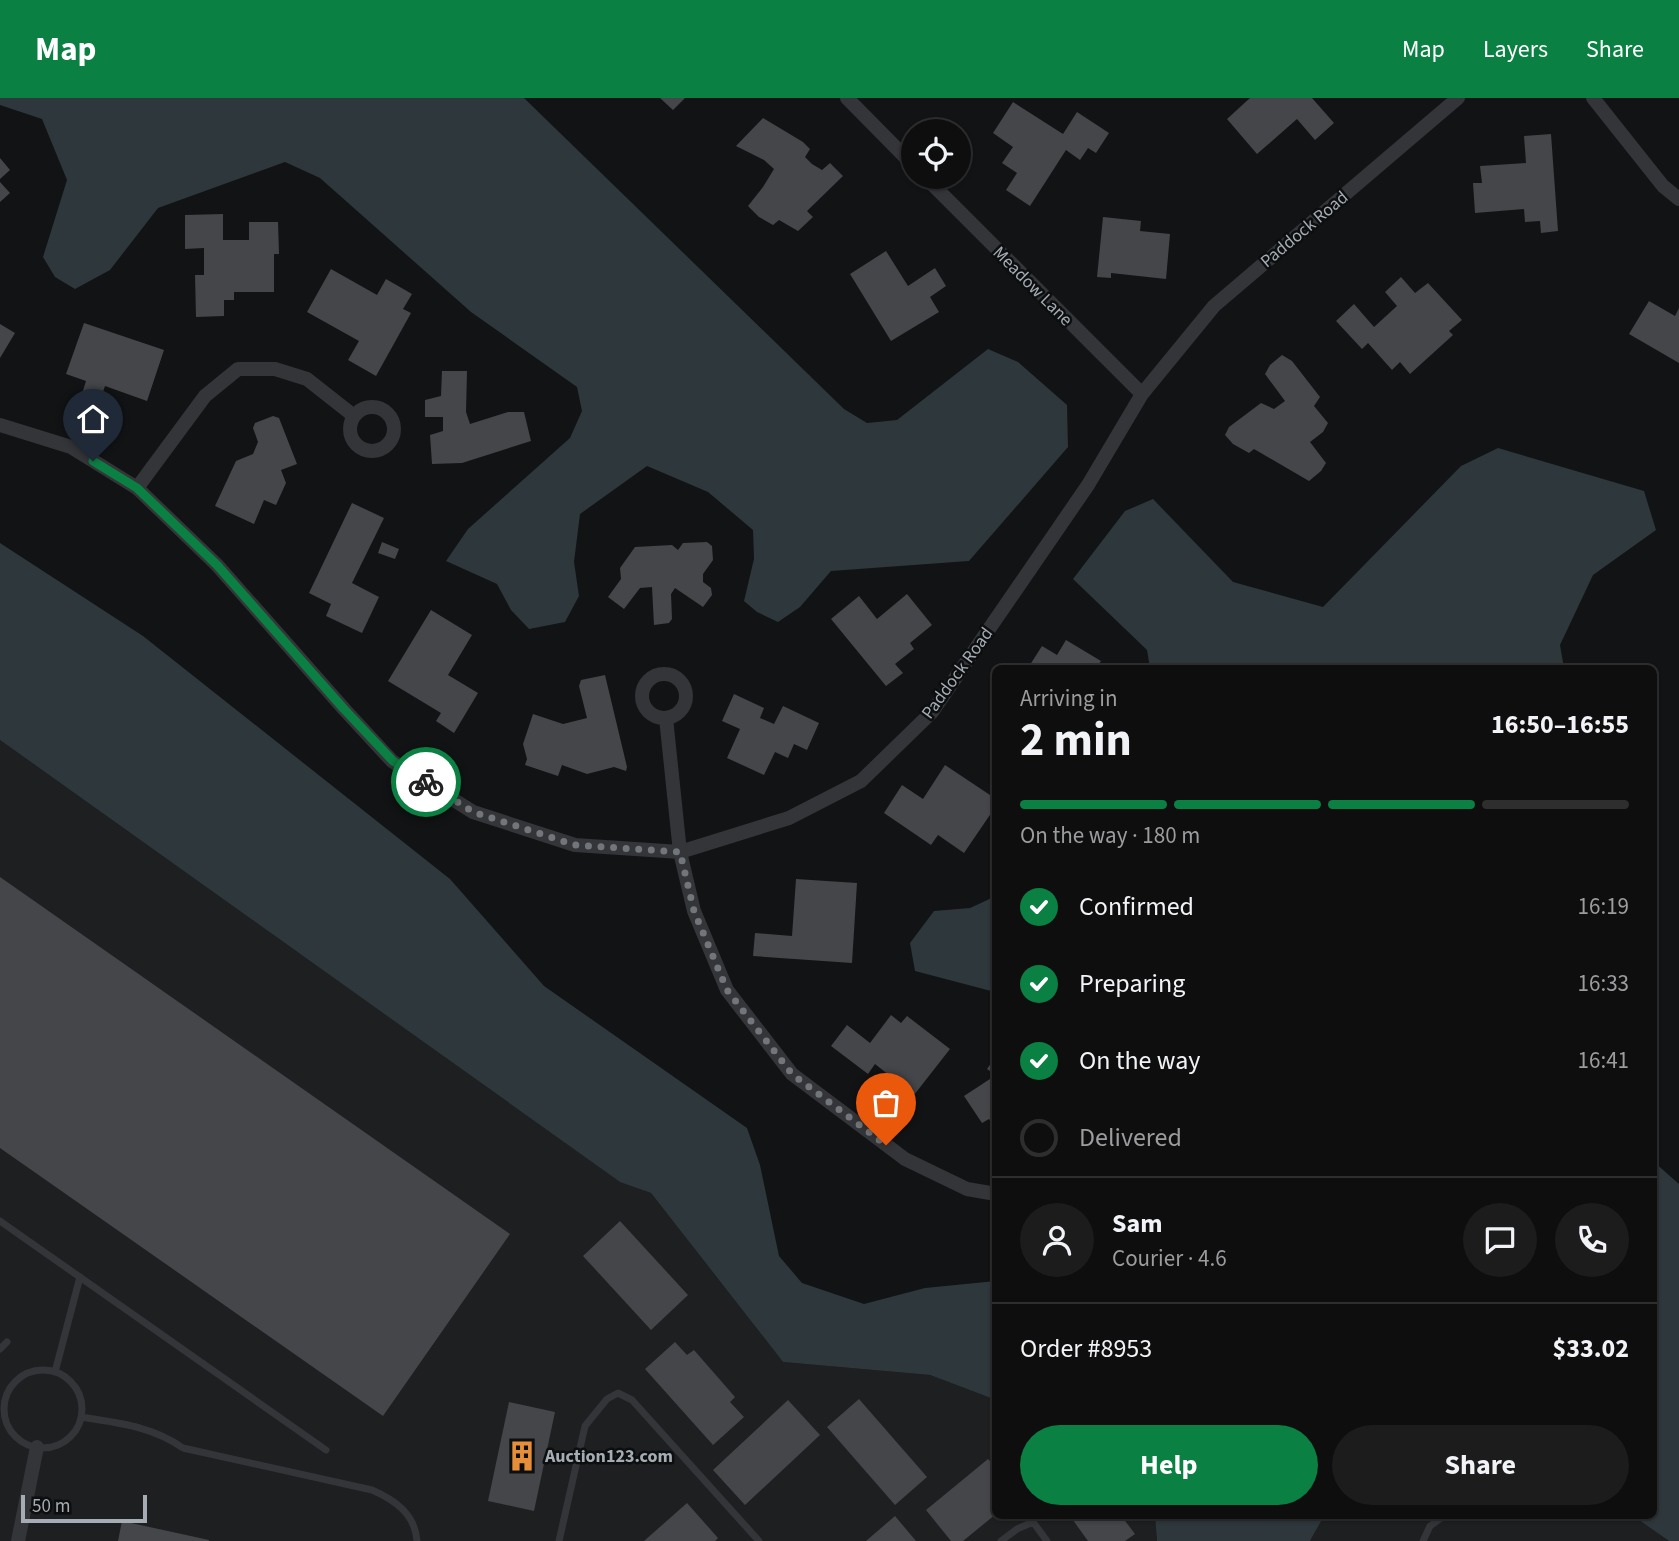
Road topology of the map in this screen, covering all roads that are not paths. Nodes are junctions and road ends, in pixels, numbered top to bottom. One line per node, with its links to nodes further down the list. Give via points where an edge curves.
1 (847, 98): 4 (street)
2 (1458, 98): 7 (street, Paddock Road, via 1214,306)
3 (1593, 98): 6 (street, via 1663,186)
4 (901, 153)
5 (937, 189): 7 (street, Meadow Lane)
6 (1679, 199)
7 (1142, 394): 12 (street, Paddock Road, via 1088,485 932,712 860,781 789,818)
8 (354, 416): 10 (street, via 307,380 275,369 238,369 205,396)
9 (0, 425): 10 (street, Paddock Road, via 71,447)
10 (137, 488): 12 (street, Paddock Road, via 217,565 393,761 473,812 575,845)
11 (666, 718): 12 (street)
12 (680, 852): 13 (street, via 694,911 727,990 792,1074 905,1159 967,1189)
13 (992, 1193)
14 (0, 1221): 15 (lane)
15 (80, 1277): 18 (lane); 21 (lane)
16 (7, 1342): 17 (lane)
17 (0, 1349)
18 (55, 1372): 19 (lane, via 76,1388); 20 (lane, via 41,1370 20,1378 5,1400 8,1427 16,1438)
19 (81, 1417): 20 (lane, via 67,1440); 24 (lane, via 144,1428 183,1448 372,1490 394,1500 416,1528)
20 (37, 1447): 23 (street)
21 (326, 1450)
22 (1440, 1519): 29 (lane, via 1430,1526)
23 (18, 1541)
24 (417, 1541)
25 (559, 1541): 26 (lane, via 586,1426 607,1399 618,1393 632,1400)
26 (759, 1541)
27 (1001, 1541): 28 (lane, via 1033,1522)
28 (1047, 1541)
29 (1423, 1541)

